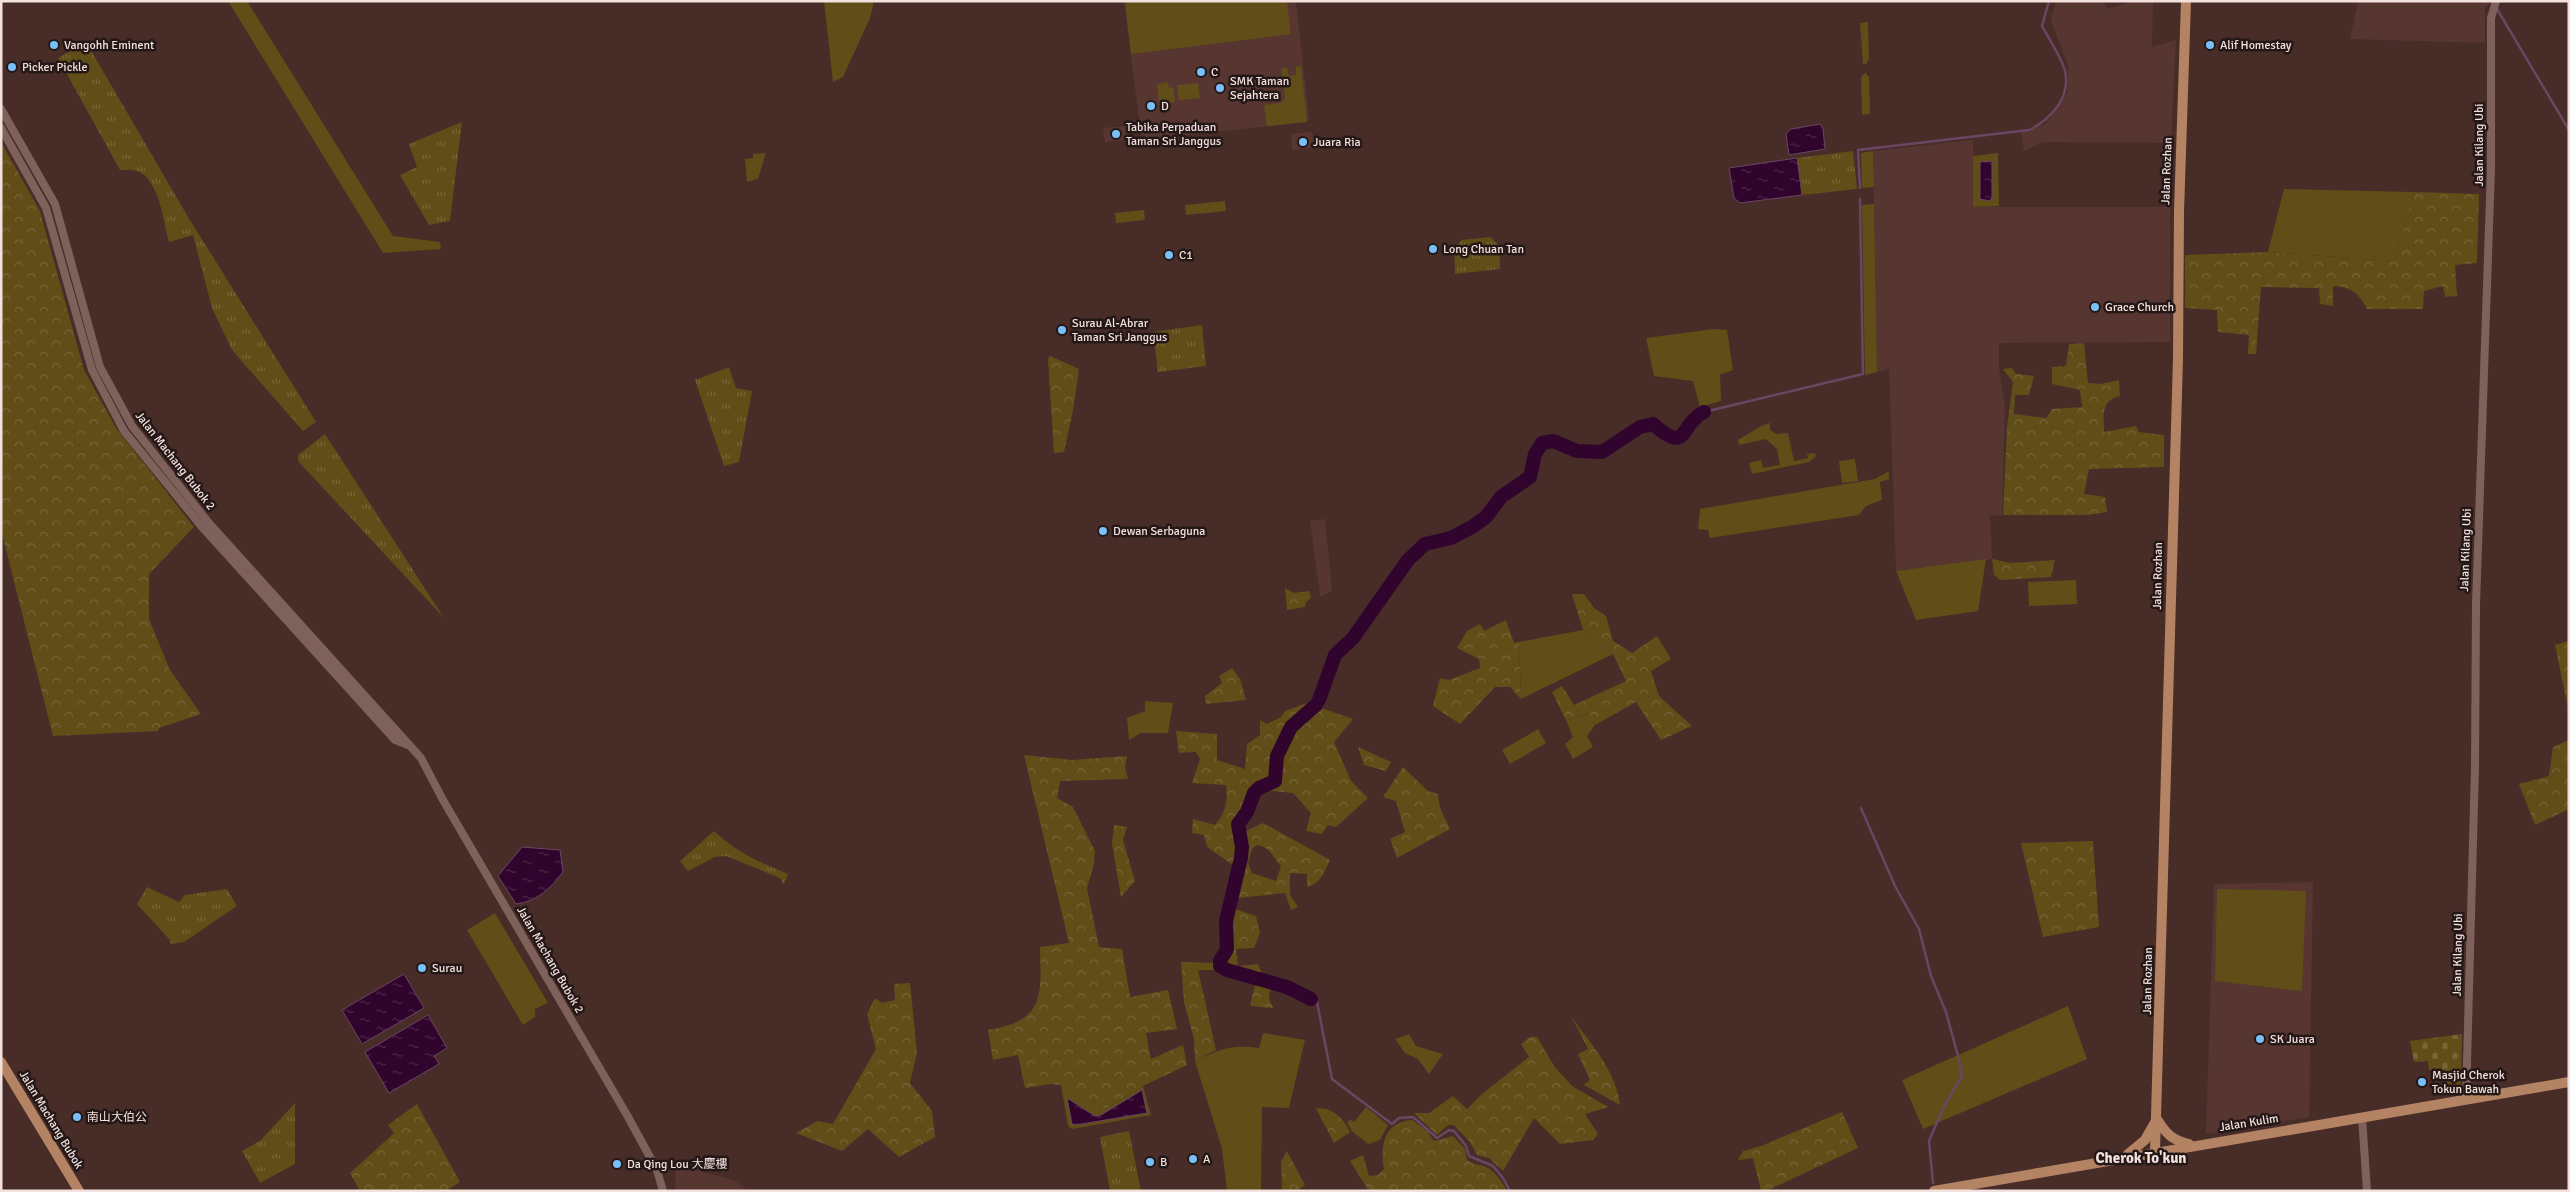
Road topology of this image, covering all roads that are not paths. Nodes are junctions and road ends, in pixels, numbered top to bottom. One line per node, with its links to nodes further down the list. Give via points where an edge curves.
1 (2186, 1): 9 (main road, Jalan Rozhan)
2 (2496, 1): 8 (street, Jalan Kilang Ubi, via 2491,18 2491,168 2478,525)
3 (1, 109): 5 (street, Jalan Machang Bubok 2, via 55,204 100,367 132,426 208,522)
4 (1, 128): 5 (street, Jalan Machang Bubok 2, via 46,208 92,370 124,431 202,527 364,706 395,740)
5 (410, 745): 15 (street, Jalan Machang Bubok 2, via 421,758 627,1115 657,1170)
6 (1, 1062): 14 (main road, Jalan Machang Bubok)
7 (2569, 1082): 8 (main road, Jalan Kulim)
8 (2466, 1100): 10 (main road, Jalan Kulim)
9 (2157, 1118): 11 (main road, via 2174,1140); 12 (main road, Jalan Rozhan); 13 (main road, via 2145,1140)
10 (2362, 1118): 11 (main road, Jalan Kulim); 17 (street)
11 (2193, 1145): 12 (main road, Jalan Kulim)
12 (2155, 1151): 13 (main road, Jalan Kulim)
13 (2122, 1157): 16 (main road, Jalan Kulim)
14 (79, 1191)
15 (663, 1191)
16 (1934, 1191)
17 (2366, 1191)

